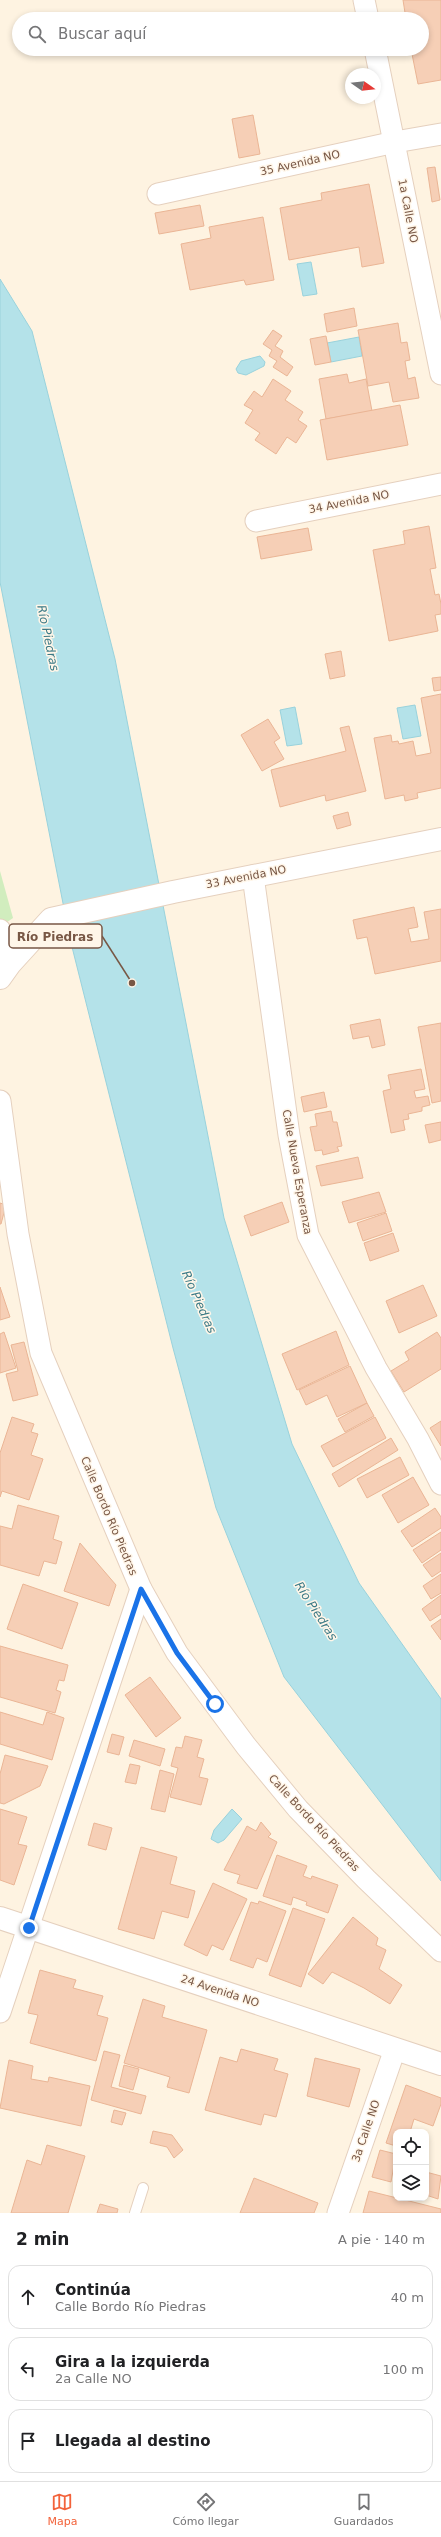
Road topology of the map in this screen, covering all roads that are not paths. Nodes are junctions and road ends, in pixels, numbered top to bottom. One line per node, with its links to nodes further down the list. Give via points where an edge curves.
1 (364, 0): 2 (street)
2 (367, 12)
3 (377, 56): 5 (street, 1a Calle NO)
4 (441, 134): 5 (street, 35 Avenida NO)
5 (395, 142): 6 (street, 35 Avenida NO); 7 (street, 1a Calle NO)
6 (158, 194)
7 (441, 374)
8 (441, 484): 9 (street, 34 Avenida NO)
9 (256, 521)
10 (441, 839): 11 (street, 33 Avenida NO)
11 (253, 876): 13 (street, 33 Avenida NO, via 51,919); 15 (street, Calle Nueva Esperanza, via 290,1135 308,1235 376,1368)
12 (0, 930): 13 (street)
13 (5, 971)
14 (0, 1101): 16 (street, Calle Bordo Río Piedras, via 18,1234 41,1353)
15 (441, 1484)
16 (141, 1589): 18 (street); 19 (street, Calle Bordo Río Piedras, via 177,1653 260,1764 314,1825)
17 (0, 1918): 18 (street, 24 Avenida NO)
18 (29, 1928): 20 (street); 21 (street, 24 Avenida NO)
19 (441, 1951)
20 (0, 2012)
21 (395, 2049): 22 (street, 24 Avenida NO); 25 (street, 3a Calle NO)
22 (441, 2064)
23 (143, 2188): 24 (lane)
24 (135, 2213)
25 (338, 2213)

